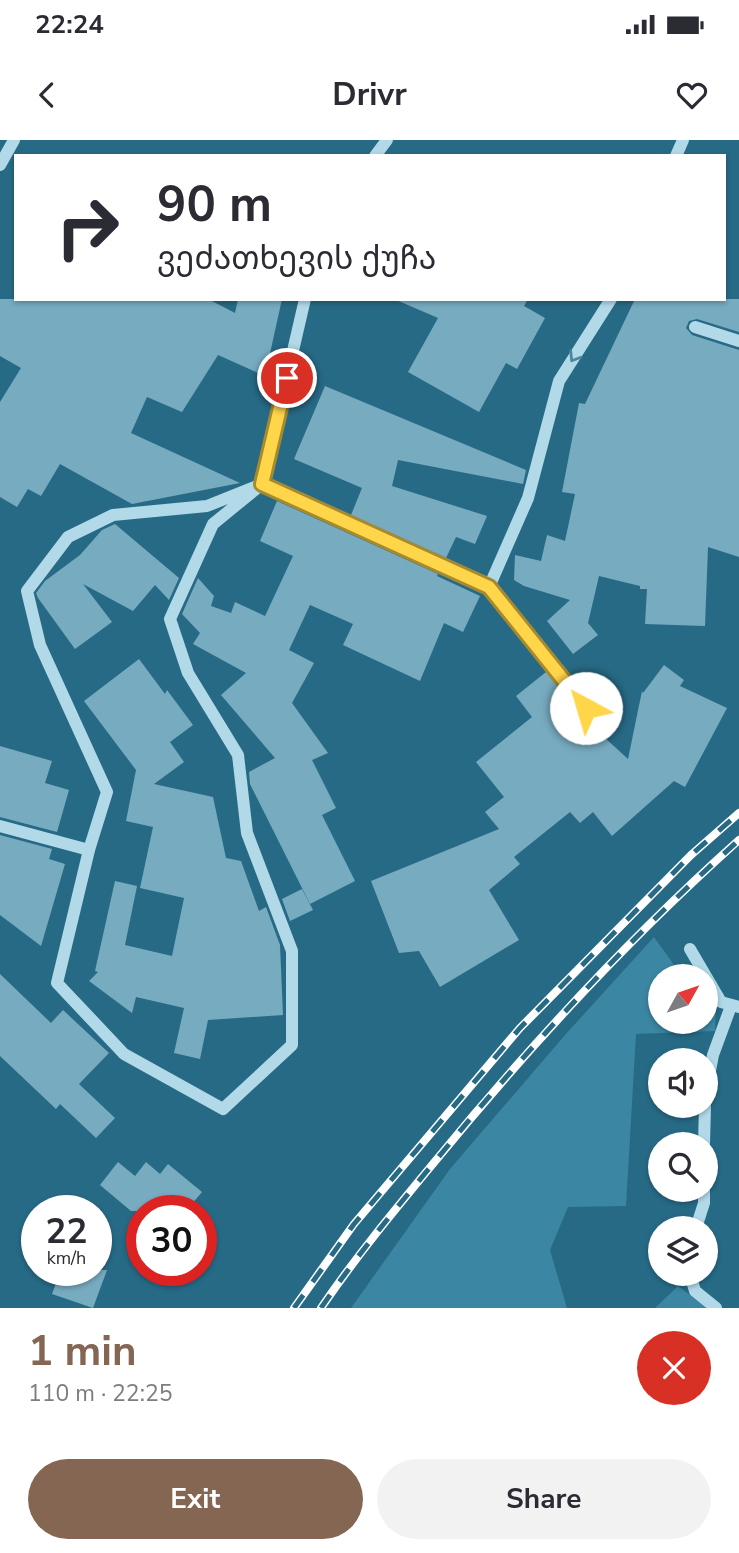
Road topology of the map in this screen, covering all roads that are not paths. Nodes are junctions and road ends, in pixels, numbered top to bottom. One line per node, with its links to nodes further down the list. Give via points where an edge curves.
1 (14, 140): 2 (street)
2 (0, 165)
3 (305, 301): 7 (street)
4 (610, 301): 8 (street, one-way to 8, via 559,382 528,498)
5 (695, 327): 6 (street)
6 (739, 341)
7 (262, 484): 8 (street); 11 (street, via 207,506 113,515 68,537 27,591 40,645 107,792); 11 (street, via 213,524 170,619 188,673 238,755 247,833 292,951 292,1045 223,1109 124,1054 57,983)
8 (489, 587): 9 (street)
9 (603, 728)
10 (0, 827): 11 (street)
11 (89, 850)
12 (690, 949): 13 (street, via 721,1002)
13 (735, 1006): 14 (street)
14 (716, 1048)
15 (694, 1286): 16 (street)
16 (716, 1308)

